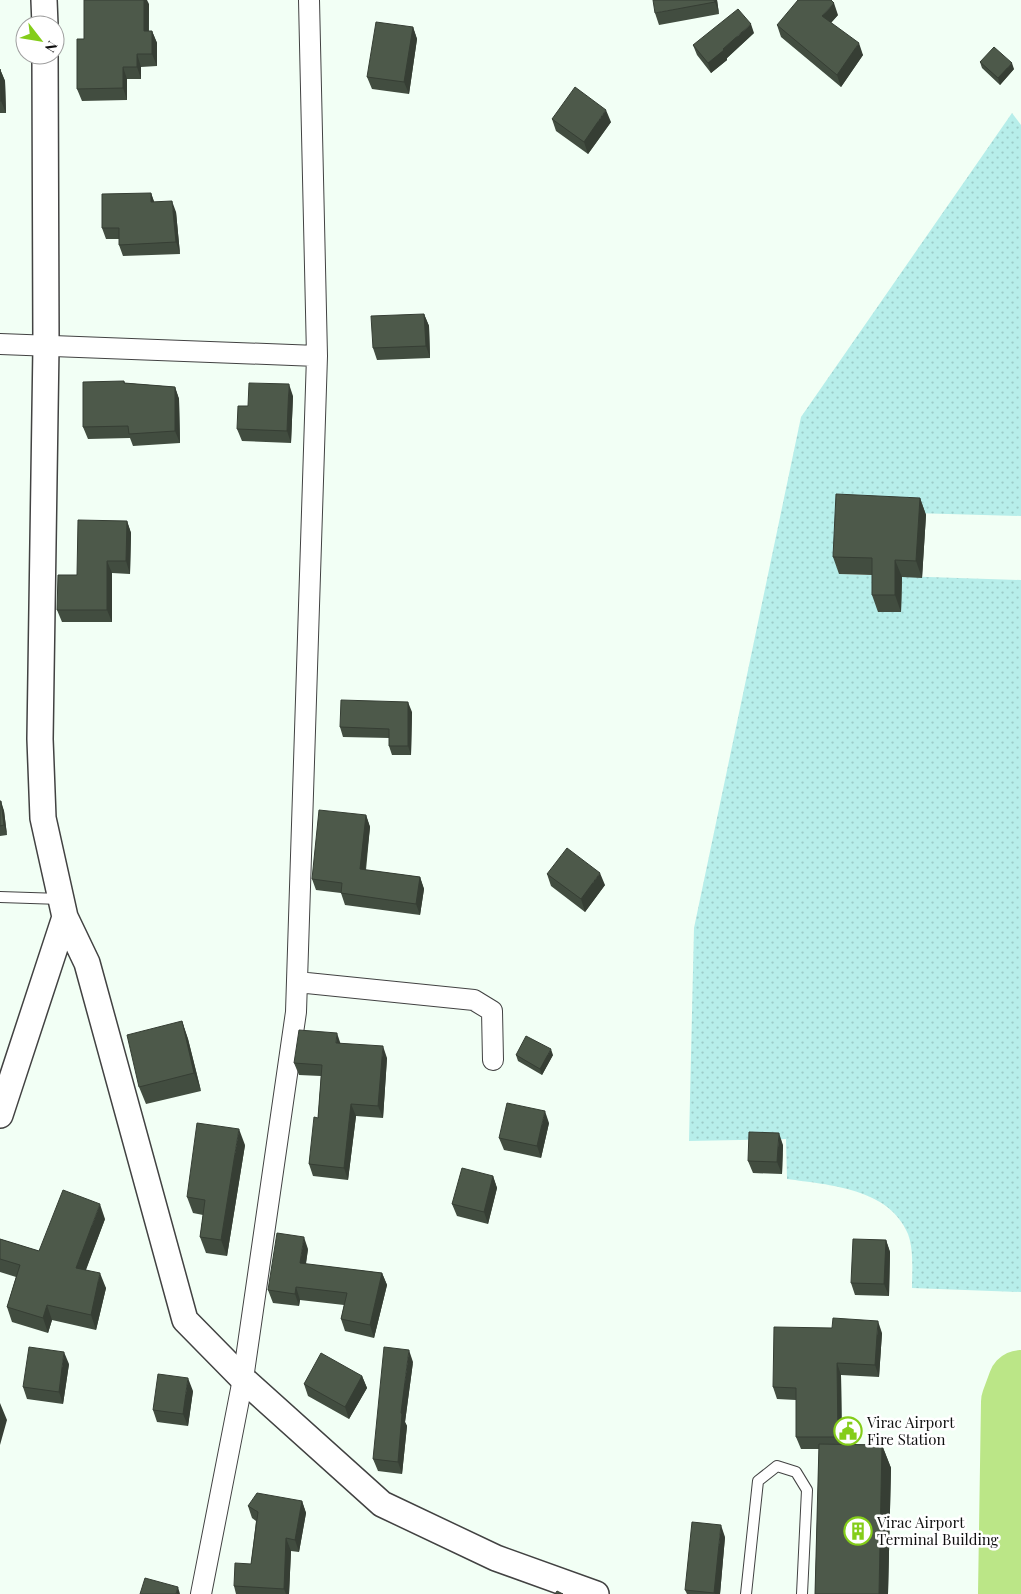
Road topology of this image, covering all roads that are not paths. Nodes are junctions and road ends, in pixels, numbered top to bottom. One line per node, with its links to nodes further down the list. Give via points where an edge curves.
1 (44, 0): 3 (street)
2 (309, 0): 7 (street)
3 (44, 15)
4 (45, 65): 6 (street)
5 (0, 344): 6 (street)
6 (46, 346): 7 (street); 9 (street, via 40,739 43,818)
7 (317, 356): 10 (street)
8 (0, 896): 9 (lane)
9 (64, 908): 12 (street); 13 (street, via 87,963 185,1320)
10 (297, 982): 11 (street, via 474,1000 492,1011); 13 (street, via 296,1012)
11 (493, 1060)
12 (0, 1115)
13 (243, 1379): 14 (street); 15 (street, via 382,1504 496,1558)
14 (201, 1594)
15 (596, 1594)
16 (746, 1594): 17 (lane, via 758,1480 777,1466 796,1472 807,1490)
17 (802, 1594)

